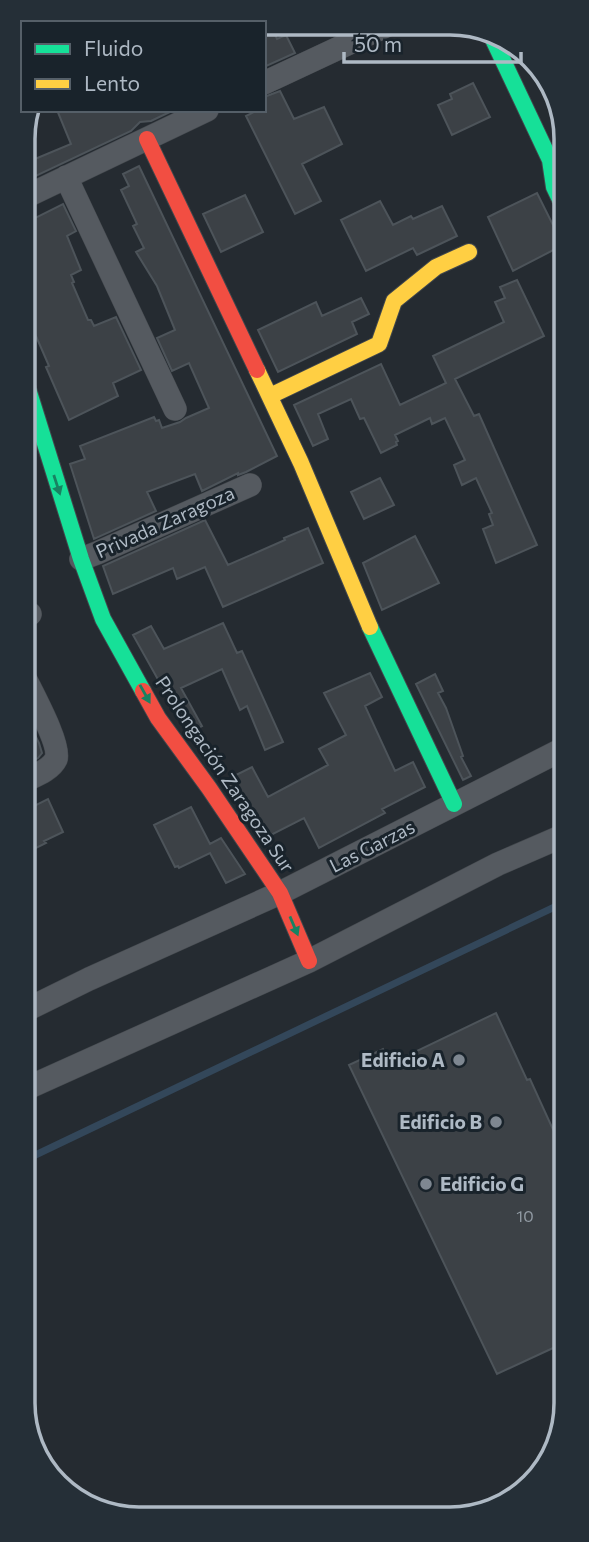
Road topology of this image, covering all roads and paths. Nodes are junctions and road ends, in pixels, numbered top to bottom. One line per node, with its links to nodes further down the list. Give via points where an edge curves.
1 (367, 35): 3 (street)
2 (497, 47): 6 (street)
3 (266, 82)
4 (203, 112): 5 (street)
5 (147, 139): 7 (street); 10 (street)
6 (554, 151)
7 (66, 177): 8 (street); 11 (street)
8 (35, 192)
9 (469, 252): 10 (street, via 436,267 394,301 379,344)
10 (270, 396): 18 (street, via 377,645)
11 (175, 409)
12 (35, 413): 14 (street, Prolongación Zaragoza Sur, one-way to 14)
13 (250, 485): 14 (street, Privada Zaragoza)
14 (81, 559): 20 (street, Prolongación Zaragoza Sur, one-way to 20, via 103,619 158,718)
15 (35, 699): 17 (street, via 54,739 56,758)
16 (554, 754): 18 (street, Las Garzas)
17 (35, 774)
18 (454, 804): 20 (street, Las Garzas)
19 (554, 840): 21 (street)
20 (280, 893): 21 (street, Prolongación Zaragoza Sur, one-way to 21); 22 (street, Las Garzas)
21 (309, 961): 23 (street)
22 (35, 1006)
23 (35, 1084)

